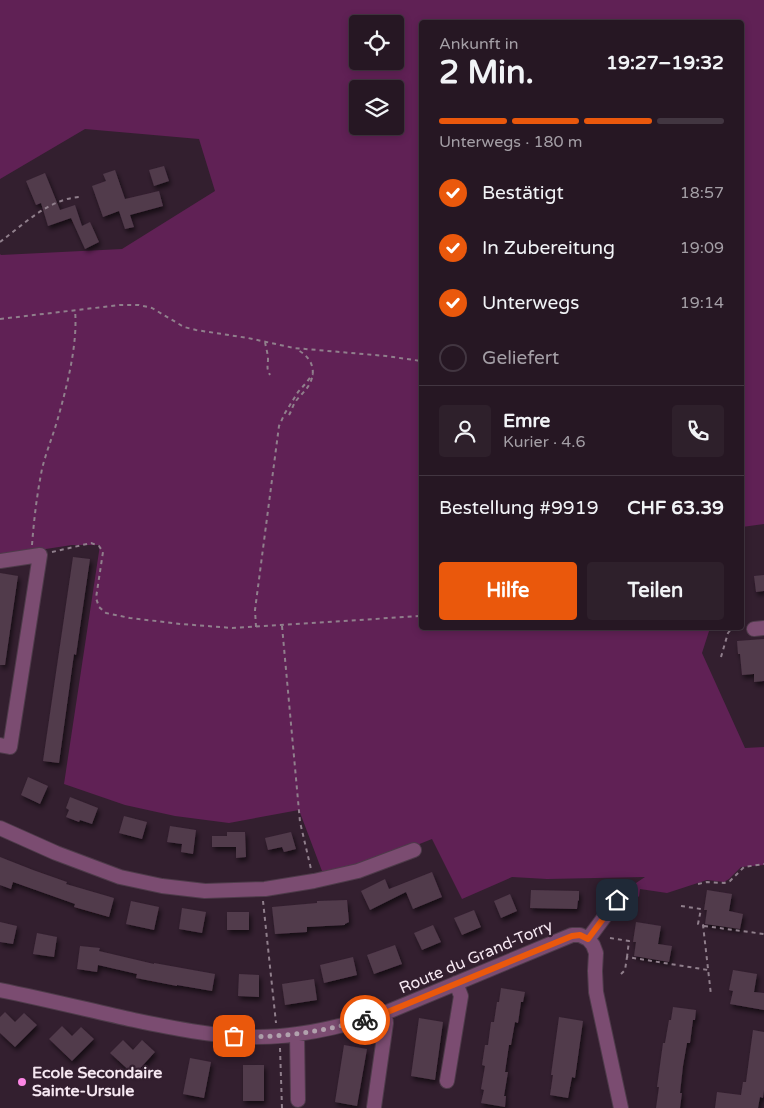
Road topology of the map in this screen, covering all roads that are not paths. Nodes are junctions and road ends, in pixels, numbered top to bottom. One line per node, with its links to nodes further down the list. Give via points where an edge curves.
1 (0, 561): 2 (street, via 36,550 10,747)
2 (0, 745)
3 (0, 828): 4 (street, via 120,877 205,892 265,889 314,881 358,872)
4 (414, 850)
5 (617, 900): 6 (street)
6 (588, 939): 7 (street, Route du Grand-Torry, via 572,936); 14 (street, via 596,953 596,992)
7 (456, 983): 9 (street, Route du Grand-Torry); 11 (street, via 461,996)
8 (0, 990): 10 (street, Route du Grand-Torry, via 216,1035)
9 (385, 1013): 10 (street, Route du Grand-Torry); 13 (street)
10 (297, 1034): 12 (street)
11 (447, 1081)
12 (298, 1100)
13 (374, 1107)
14 (621, 1108)

